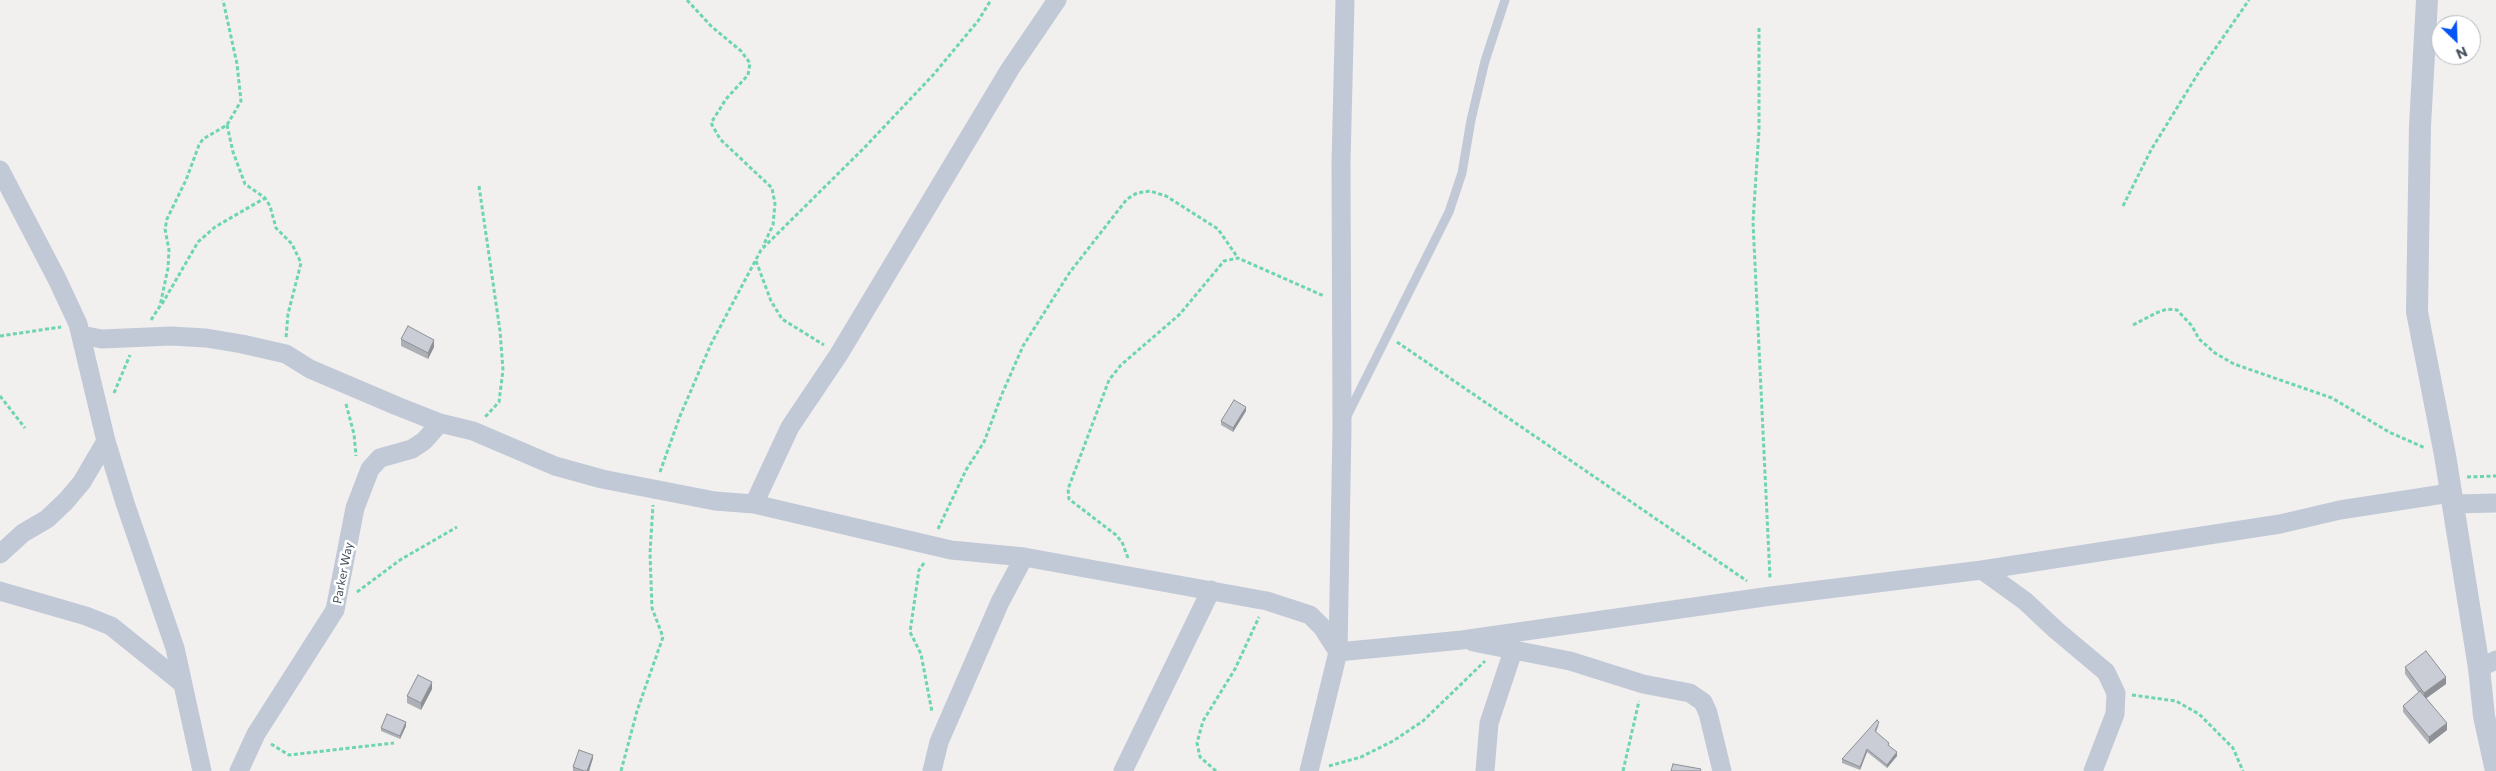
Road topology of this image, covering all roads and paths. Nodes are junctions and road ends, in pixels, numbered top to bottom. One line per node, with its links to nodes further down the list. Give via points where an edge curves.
1 (223, 0): 10 (path, via 241,91 241,101)
2 (687, 0): 15 (path, via 750,63 748,75 711,122 720,139 772,188 775,204 773,225)
3 (991, 0): 15 (path, via 978,21 934,74)
4 (1057, 0): 26 (street, via 1010,69)
5 (1346, 0): 18 (street)
6 (1505, 0): 24 (lane, via 1485,61 1462,174 1449,212)
7 (2249, 0): 14 (path, via 2199,72 2144,163)
8 (2427, 0): 35 (street, via 2420,126 2417,312)
9 (1759, 28): 51 (path, via 1759,130 1753,222)
10 (227, 125): 13 (path, via 233,152 246,184); 19 (path, via 203,139 199,145 167,219 169,259)
11 (0, 170): 21 (street, via 57,279)
12 (479, 186): 33 (path, via 503,370 498,402)
13 (265, 198): 19 (path, via 216,227 198,242); 25 (path, via 276,228 292,244 301,263 288,314)
14 (2123, 206)
15 (762, 250): 17 (path)
16 (1238, 258): 18 (path); 43 (path, via 1218,229 1166,196 1150,191 1137,193 1127,200 1070,272 1023,346 984,442 966,470); 48 (path, via 1224,261 1180,314 1109,380 1070,479 1070,499 1122,542)
17 (756, 261): 26 (path, via 771,301 782,319); 38 (path, via 711,344 680,416)
18 (1340, 304): 31 (street)
19 (160, 306): 22 (path)
20 (2133, 324): 35 (path, via 2161,311 2177,310 2199,339 2234,364 2332,398 2390,432)
21 (79, 330): 22 (street, via 102,339); 23 (path); 29 (street)
22 (140, 335): 25 (street, via 206,338); 29 (path)
23 (0, 336)
24 (1388, 336): 31 (lane); 51 (path)
25 (286, 354): 27 (street, via 310,369)
26 (840, 354): 41 (street, via 790,427)
27 (344, 383): 30 (street); 36 (path)
28 (0, 396): 32 (path)
29 (102, 422): 34 (street)
30 (440, 423): 33 (street); 53 (street, Parker Way, via 412,449 380,458 370,469 355,508)
31 (1342, 427): 56 (street)
32 (25, 428)
33 (473, 431): 38 (street, via 555,466)
34 (106, 441): 45 (street, via 82,482 66,501); 58 (street, via 136,542 175,648)
35 (2445, 455): 39 (street)
36 (357, 460)
37 (2496, 476): 39 (path)
38 (654, 490): 41 (street); 67 (path, via 650,553 652,608 663,637)
39 (2451, 492): 40 (street); 47 (street, via 2340,510 2280,524); 57 (street)
40 (2496, 503)
41 (754, 504): 43 (street)
42 (456, 527): 53 (path, via 377,575)
43 (930, 546): 44 (street)
44 (951, 550): 46 (street); 62 (path, via 930,559 919,570 910,620 910,632 921,654)
45 (0, 554)
46 (1024, 557): 48 (street); 62 (street, via 1000,602)
47 (1982, 570): 51 (street); 60 (street, via 2025,601 2106,672)
48 (1133, 575): 49 (street)
49 (1211, 590): 52 (street); 69 (street)
50 (0, 591): 58 (street, via 111,626)
51 (1771, 596): 54 (street)
52 (1267, 601): 56 (street, via 1310,615); 70 (path, via 1235,669 1203,721 1196,743 1200,757)
53 (335, 610): 61 (street, Parker Way)
54 (1462, 640): 55 (street); 56 (street)
55 (1506, 650): 59 (street, via 1570,661); 64 (path, via 1423,721 1393,741 1361,757); 71 (street, via 1489,723)
56 (1338, 652): 64 (street)
57 (2488, 664): 76 (street, via 2484,716)
58 (182, 683): 65 (street)
59 (1643, 684): 72 (path); 73 (street, via 1690,693 1703,702)
60 (2116, 693): 74 (street, via 2115,714); 75 (path, via 2176,701 2199,714 2233,748)
61 (256, 734): 63 (path, via 289,755); 66 (street, Parker Way)
62 (939, 742): 68 (street)
63 (394, 743)
64 (1314, 770)
65 (202, 771)
66 (239, 771)
67 (621, 771)
68 (932, 771)
69 (1123, 771)
70 (1216, 771)
71 (1485, 771)
72 (1623, 771)
73 (1722, 771)
74 (2093, 771)
75 (2243, 771)
76 (2496, 771)

